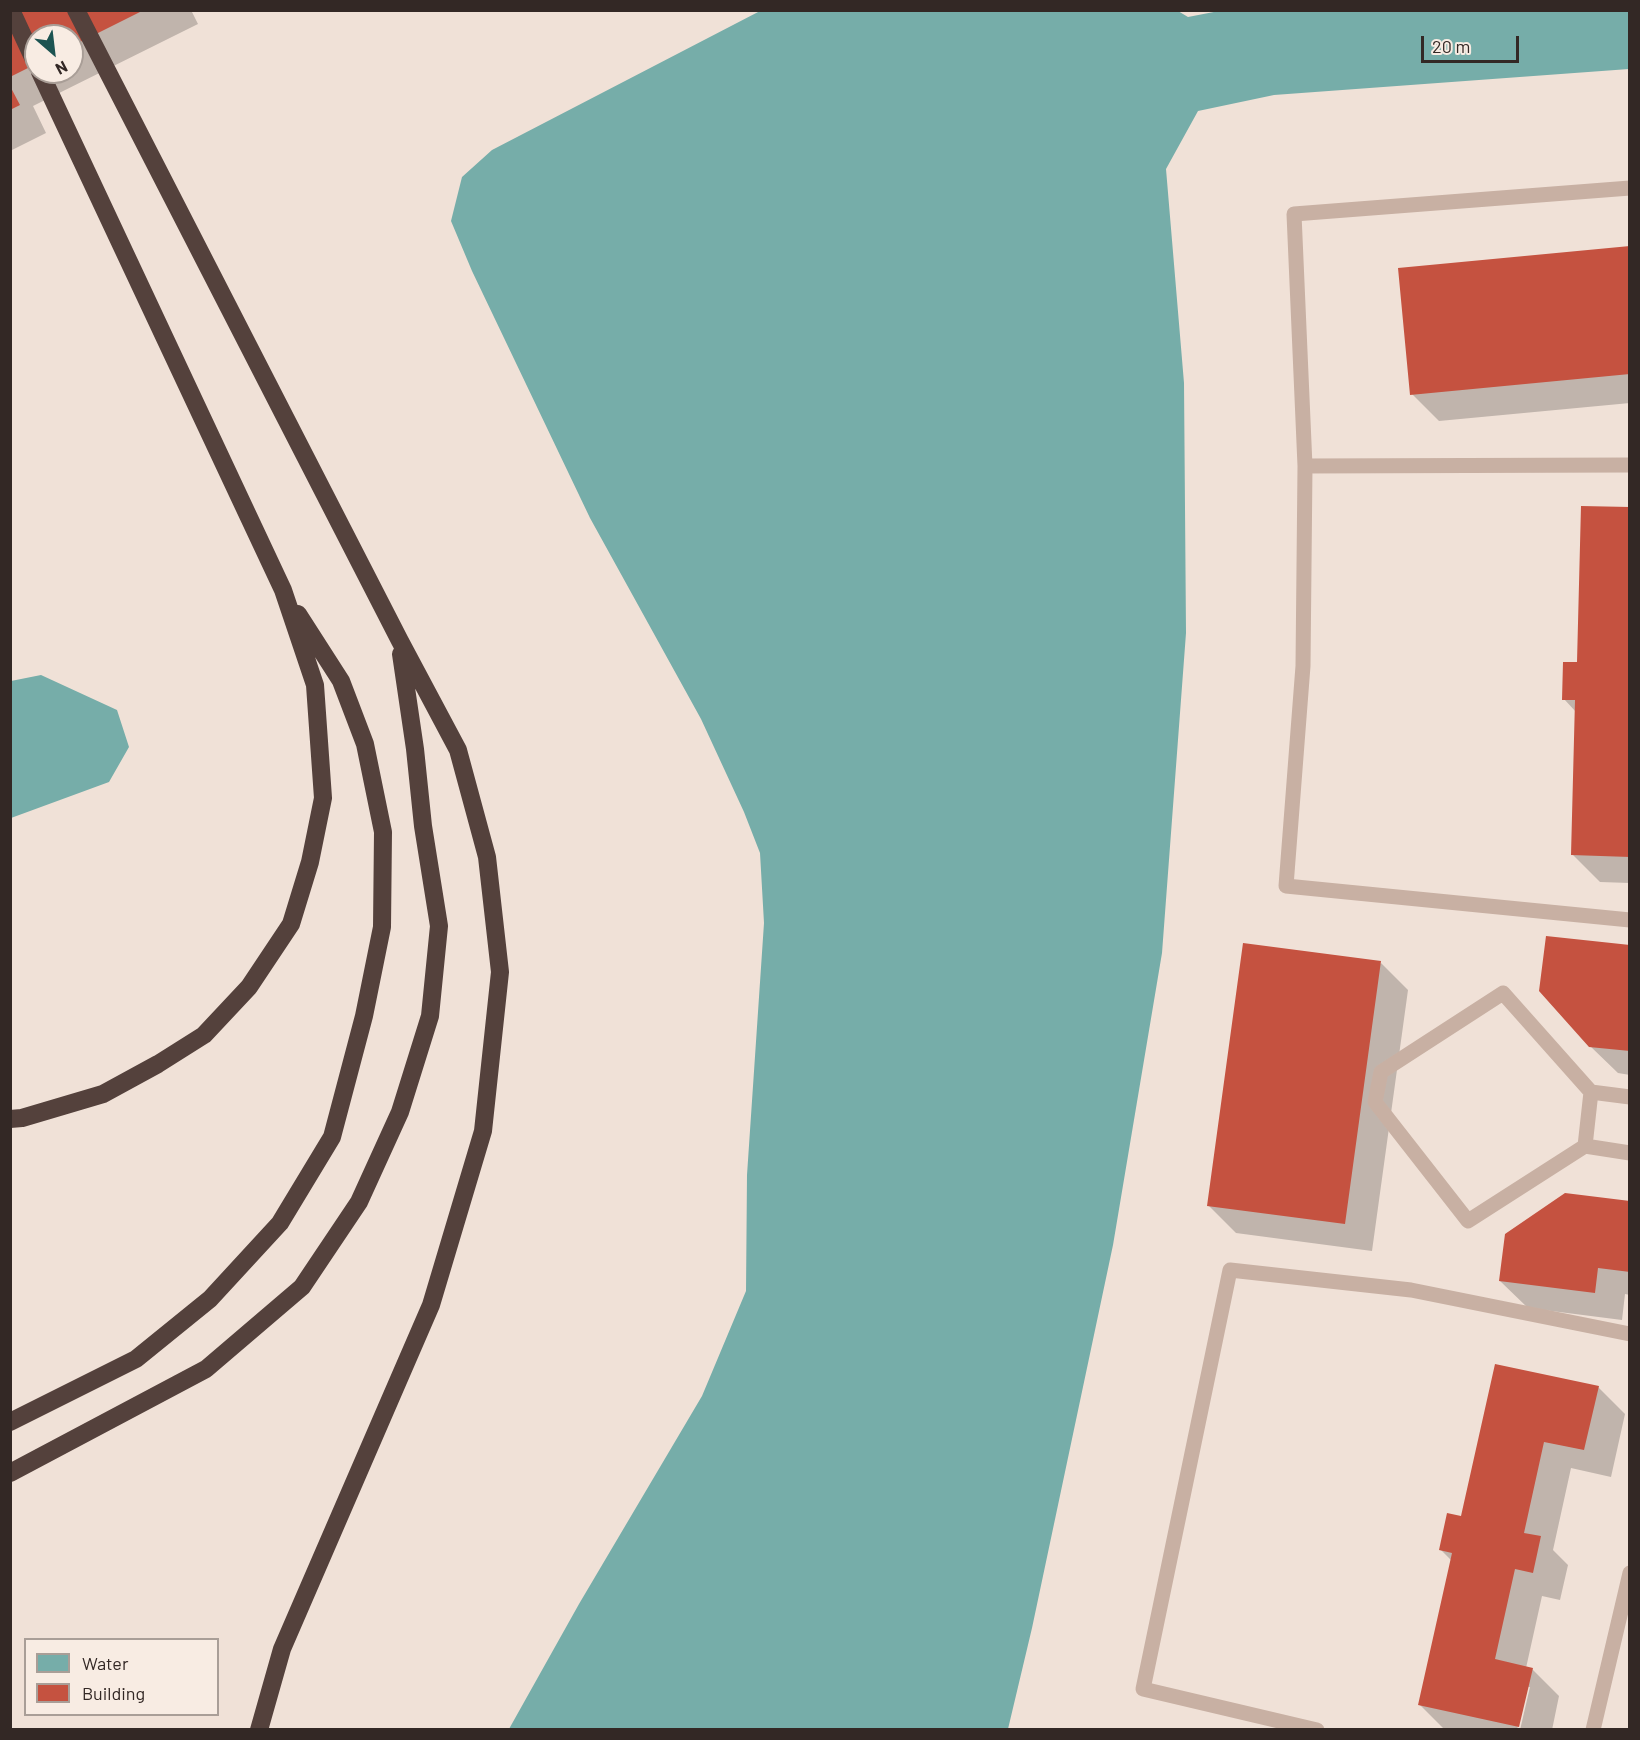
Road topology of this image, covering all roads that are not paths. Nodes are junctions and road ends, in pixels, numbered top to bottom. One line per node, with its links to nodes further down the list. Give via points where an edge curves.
1 (11, 10): 3 (highway)
2 (76, 10): 9 (highway)
3 (24, 38)
4 (46, 84): 8 (highway)
5 (1629, 188): 7 (lane, via 1294,214)
6 (1629, 465): 7 (lane)
7 (1305, 466): 10 (lane, via 1303,666 1286,886)
8 (283, 590): 13 (highway, via 315,686 323,798 291,924 249,987 204,1035 103,1094); 17 (highway, via 341,681 365,744 383,832 382,927 364,1016 332,1137 280,1223 210,1299 136,1359)
9 (400, 641): 18 (highway, via 439,926 430,1016 400,1112 359,1202 302,1287 206,1369); 20 (highway, via 458,750 487,857 500,972 483,1131 431,1305 282,1649)
10 (1629, 920)
11 (1591, 1092): 12 (lane); 14 (lane); 14 (lane, via 1503,993 1382,1072 1375,1102 1468,1221)
12 (1629, 1097)
13 (10, 1119)
14 (1585, 1146): 15 (lane)
15 (1629, 1153)
16 (1629, 1334): 21 (lane, via 1411,1290 1230,1270 1143,1689)
17 (10, 1422)
18 (10, 1473)
19 (1629, 1573): 22 (lane)
20 (259, 1730)
21 (1317, 1730)
22 (1593, 1730)

